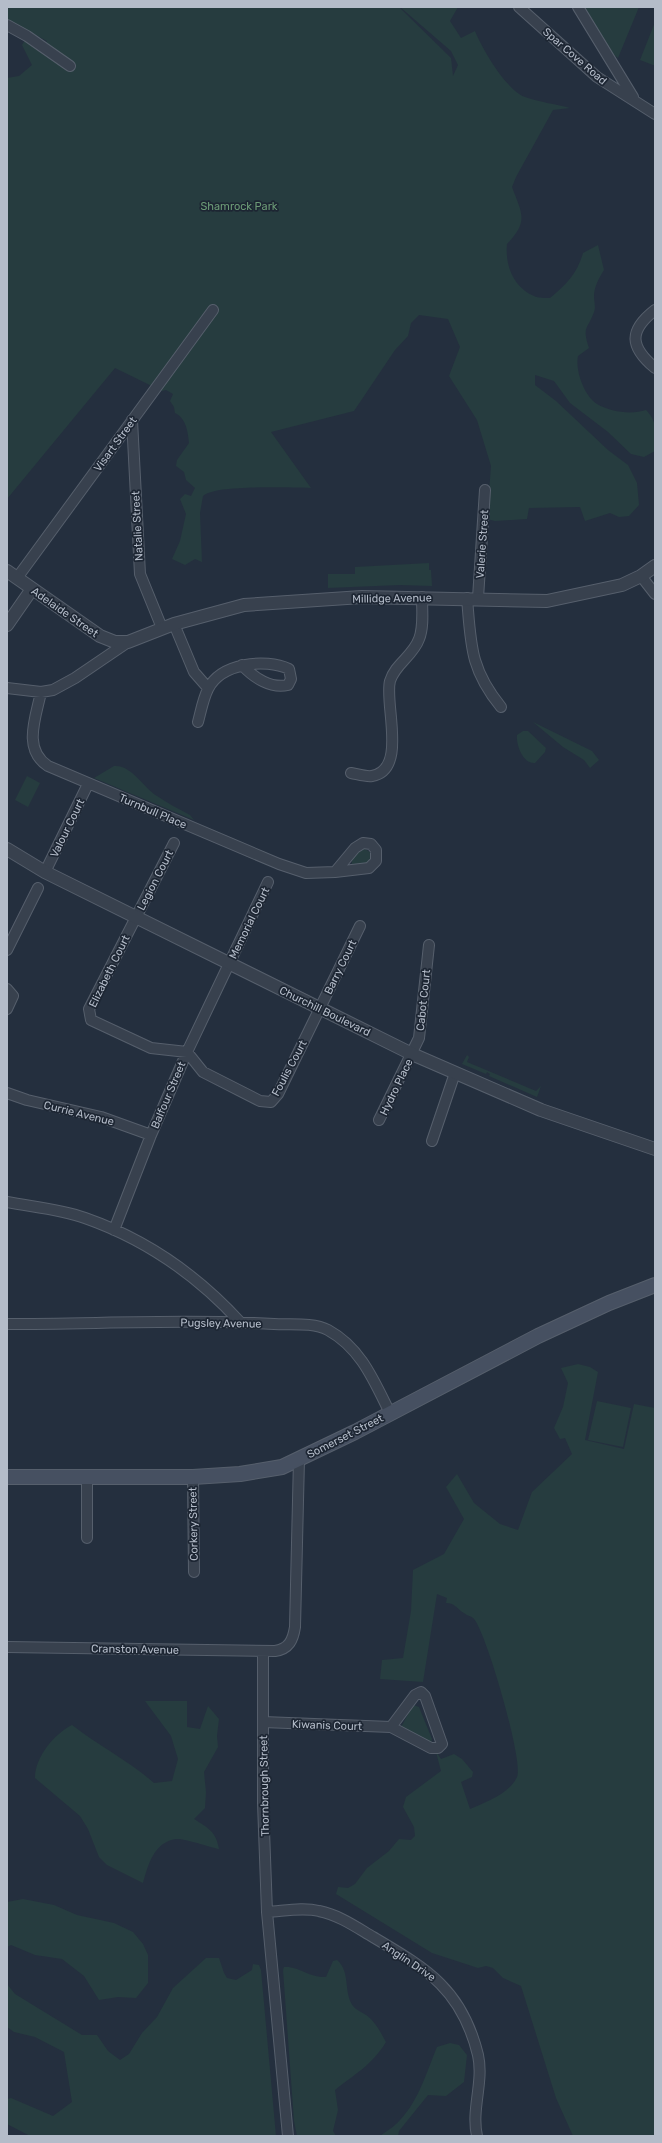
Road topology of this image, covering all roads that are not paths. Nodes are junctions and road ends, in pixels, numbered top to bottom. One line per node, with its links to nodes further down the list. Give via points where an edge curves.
1 (519, 7): 5 (street, Spar Cove Road, via 597,77)
2 (578, 7): 5 (street)
3 (7, 25): 4 (street)
4 (70, 66)
5 (634, 99): 6 (street, Spar Cove Road)
6 (655, 114)
7 (213, 310): 10 (street, Visart Street)
8 (655, 310): 9 (street, via 641,322 635,343 642,357)
9 (655, 368)
10 (132, 420): 13 (street, Visart Street); 21 (street, Natalie Street, via 140,569)
11 (485, 490): 18 (street, Valerie Street)
12 (655, 566): 14 (street, Millidge Avenue)
13 (12, 575): 15 (street, Adelaide Street)
14 (641, 576): 16 (street); 18 (street, Millidge Avenue, via 622,584 547,601)
15 (32, 589): 20 (street); 22 (street, Adelaide Street, via 100,636 115,642)
16 (655, 594)
17 (422, 597): 18 (street, Millidge Avenue); 19 (street, Millidge Avenue, via 362,597 260,603 210,613); 29 (street, via 419,640 395,668 389,684 392,738 390,758 380,773 371,776)
18 (472, 598): 27 (street, Valerie Street, via 473,658 480,678)
19 (174, 624): 21 (street, Millidge Avenue); 25 (street, via 194,672)
20 (7, 626)
21 (162, 628): 22 (street, Millidge Avenue)
22 (128, 642): 26 (street, via 63,686)
23 (242, 665): 25 (street, via 223,672)
24 (7, 688): 26 (street)
25 (208, 688): 28 (street)
26 (41, 692): 30 (street, Turnbull Place, via 33,732 33,747 36,754 48,766)
27 (501, 707)
28 (198, 722)
29 (351, 773)
30 (88, 784): 33 (street, Valour Court); 34 (street, Turnbull Place, via 286,867 310,873)
31 (174, 843): 37 (street, Legion Court)
32 (7, 849): 33 (street, Churchill Boulevard)
33 (45, 872): 37 (street, Churchill Boulevard)
34 (335, 872)
35 (268, 882): 41 (street, Memorial Court)
36 (38, 888): 40 (street)
37 (136, 917): 41 (street, Churchill Boulevard); 45 (street, Elizabeth Court, via 89,1009 91,1020 151,1048)
38 (360, 926): 43 (street, Barry Court)
39 (429, 945): 46 (street, Cabot Court, via 419,1038)
40 (7, 950)
41 (229, 963): 43 (street, Churchill Boulevard); 45 (street, Balfour Street)
42 (10, 991): 44 (street)
43 (320, 1008): 45 (street, Foulis Court, via 278,1094 271,1102 260,1101 203,1072); 46 (street, Churchill Boulevard)
44 (7, 1009)
45 (187, 1052): 50 (street, Balfour Street)
46 (412, 1054): 47 (street, Churchill Boulevard); 49 (street, Hydro Place)
47 (455, 1073): 51 (street); 52 (street, Churchill Boulevard, via 541,1110)
48 (7, 1093): 50 (street, Currie Avenue, via 101,1117)
49 (379, 1120)
50 (151, 1135): 54 (street, Balfour Street)
51 (432, 1140)
52 (655, 1149)
53 (7, 1202): 54 (street, via 84,1218)
54 (114, 1230): 56 (street, via 155,1251 186,1273 220,1301)
55 (655, 1285): 58 (main road, Somerset Street, via 538,1336)
56 (240, 1322): 57 (street, Pugsley Avenue); 58 (street, Pugsley Avenue, via 315,1327 335,1335 361,1359)
57 (7, 1324)
58 (390, 1413): 59 (main road, Somerset Street)
59 (299, 1459): 62 (main road, Somerset Street, via 268,1470); 66 (street, via 295,1627 291,1642 286,1648)
60 (87, 1476): 61 (main road, Somerset Street); 62 (main road, Somerset Street); 63 (street)
61 (7, 1477)
62 (193, 1477): 64 (street, Corkery Street)
63 (87, 1538)
64 (194, 1572)
65 (7, 1647): 66 (street, Cranston Avenue)
66 (263, 1651): 67 (street, Thornbrough Street)
67 (263, 1722): 68 (street, Kiwanis Court); 69 (street, Thornbrough Street)
68 (391, 1727): 68 (street, Kiwanis Court, via 432,1748 438,1748 442,1744 425,1696 421,1692 415,1695)
69 (267, 1912): 70 (street, Thornbrough Street); 71 (street, Anglin Drive, via 316,1910 334,1915 399,1953 443,1985 464,2015 478,2057 480,2078 475,2117)
70 (288, 2136)
71 (477, 2136)

